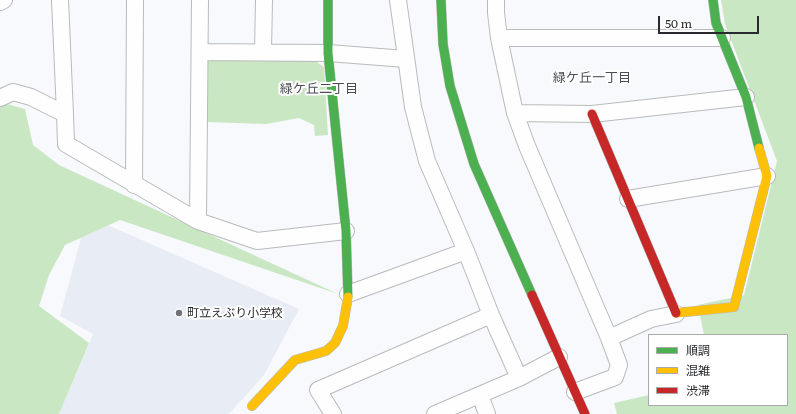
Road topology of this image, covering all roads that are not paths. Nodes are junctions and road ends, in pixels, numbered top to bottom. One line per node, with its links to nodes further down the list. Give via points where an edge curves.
1 (4, 0): 11 (street)
2 (60, 0): 21 (street)
3 (135, 0): 24 (street)
4 (200, 0): 14 (street)
5 (264, 0): 15 (street)
6 (328, 0): 16 (street)
7 (398, 0): 17 (street)
8 (441, 0): 33 (street, via 443,44 450,86 469,151)
9 (496, 0): 12 (street)
10 (713, 0): 13 (street, via 716,23)
11 (0, 2)
12 (499, 38): 13 (street); 20 (street)
13 (722, 38): 18 (street)
14 (200, 52): 15 (street); 26 (street)
15 (263, 52): 16 (street)
16 (328, 53): 17 (street); 27 (street)
17 (406, 59): 28 (street, via 413,107 427,161)
18 (746, 97): 22 (street); 23 (street)
19 (0, 98): 21 (street, via 13,92 31,97)
20 (515, 113): 22 (street); 32 (street)
21 (65, 114): 24 (street, via 66,144)
22 (592, 114): 25 (street)
23 (768, 176): 25 (street); 30 (street, via 734,307)
24 (134, 185): 26 (street)
25 (628, 199): 30 (street)
26 (198, 221): 27 (street, via 257,241)
27 (346, 231): 29 (street)
28 (466, 252): 29 (street); 31 (street)
29 (348, 294): 37 (street, via 343,326 335,343 326,350 294,360)
30 (676, 314): 32 (street, via 651,319)
31 (491, 315): 34 (street); 38 (street, via 318,390)
32 (609, 338): 35 (street, via 619,364 615,377)
33 (559, 357): 34 (street); 35 (street)
34 (520, 378): 36 (street)
35 (575, 392): 41 (street)
36 (480, 395): 39 (street); 40 (street)
37 (252, 406)
38 (333, 414)
39 (435, 414)
40 (487, 414)
41 (585, 414)

